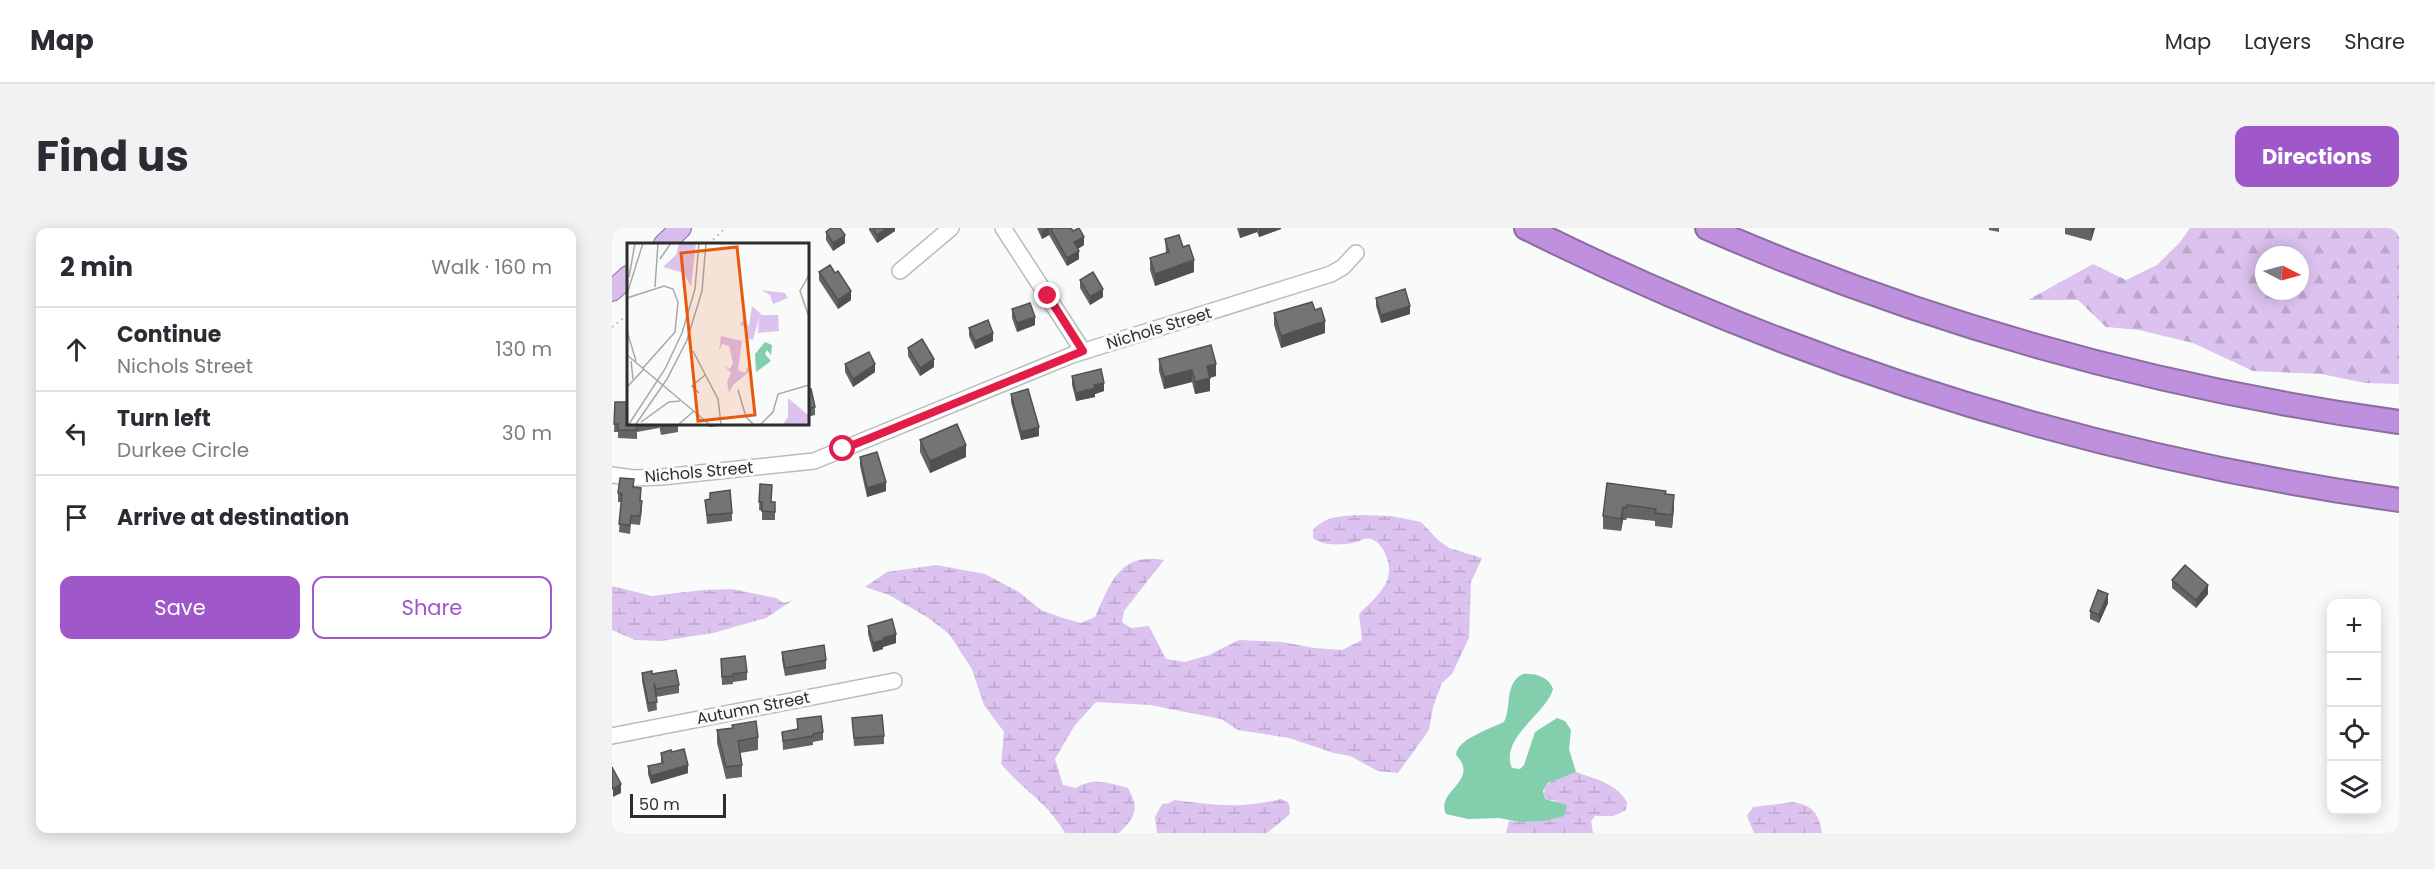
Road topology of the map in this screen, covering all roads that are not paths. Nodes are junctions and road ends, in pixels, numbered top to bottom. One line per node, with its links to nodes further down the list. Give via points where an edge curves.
1 (681, 228): 6 (main road)
2 (951, 228): 8 (street)
3 (1003, 228): 11 (street)
4 (1526, 228): 14 (highway, via 1700,309 1928,393 2154,455)
5 (1707, 228): 12 (highway, via 1862,289 2044,348 2228,393)
6 (665, 243)
7 (1356, 253): 11 (street, Nichols Street, via 1331,274)
8 (900, 271)
9 (627, 277): 10 (main road)
10 (612, 291)
11 (1083, 351): 13 (street, Nichols Street, via 814,461 662,477)
12 (2399, 422)
13 (612, 475)
14 (2399, 500)
15 (894, 681): 16 (street, Autumn Street)
16 (612, 736)

